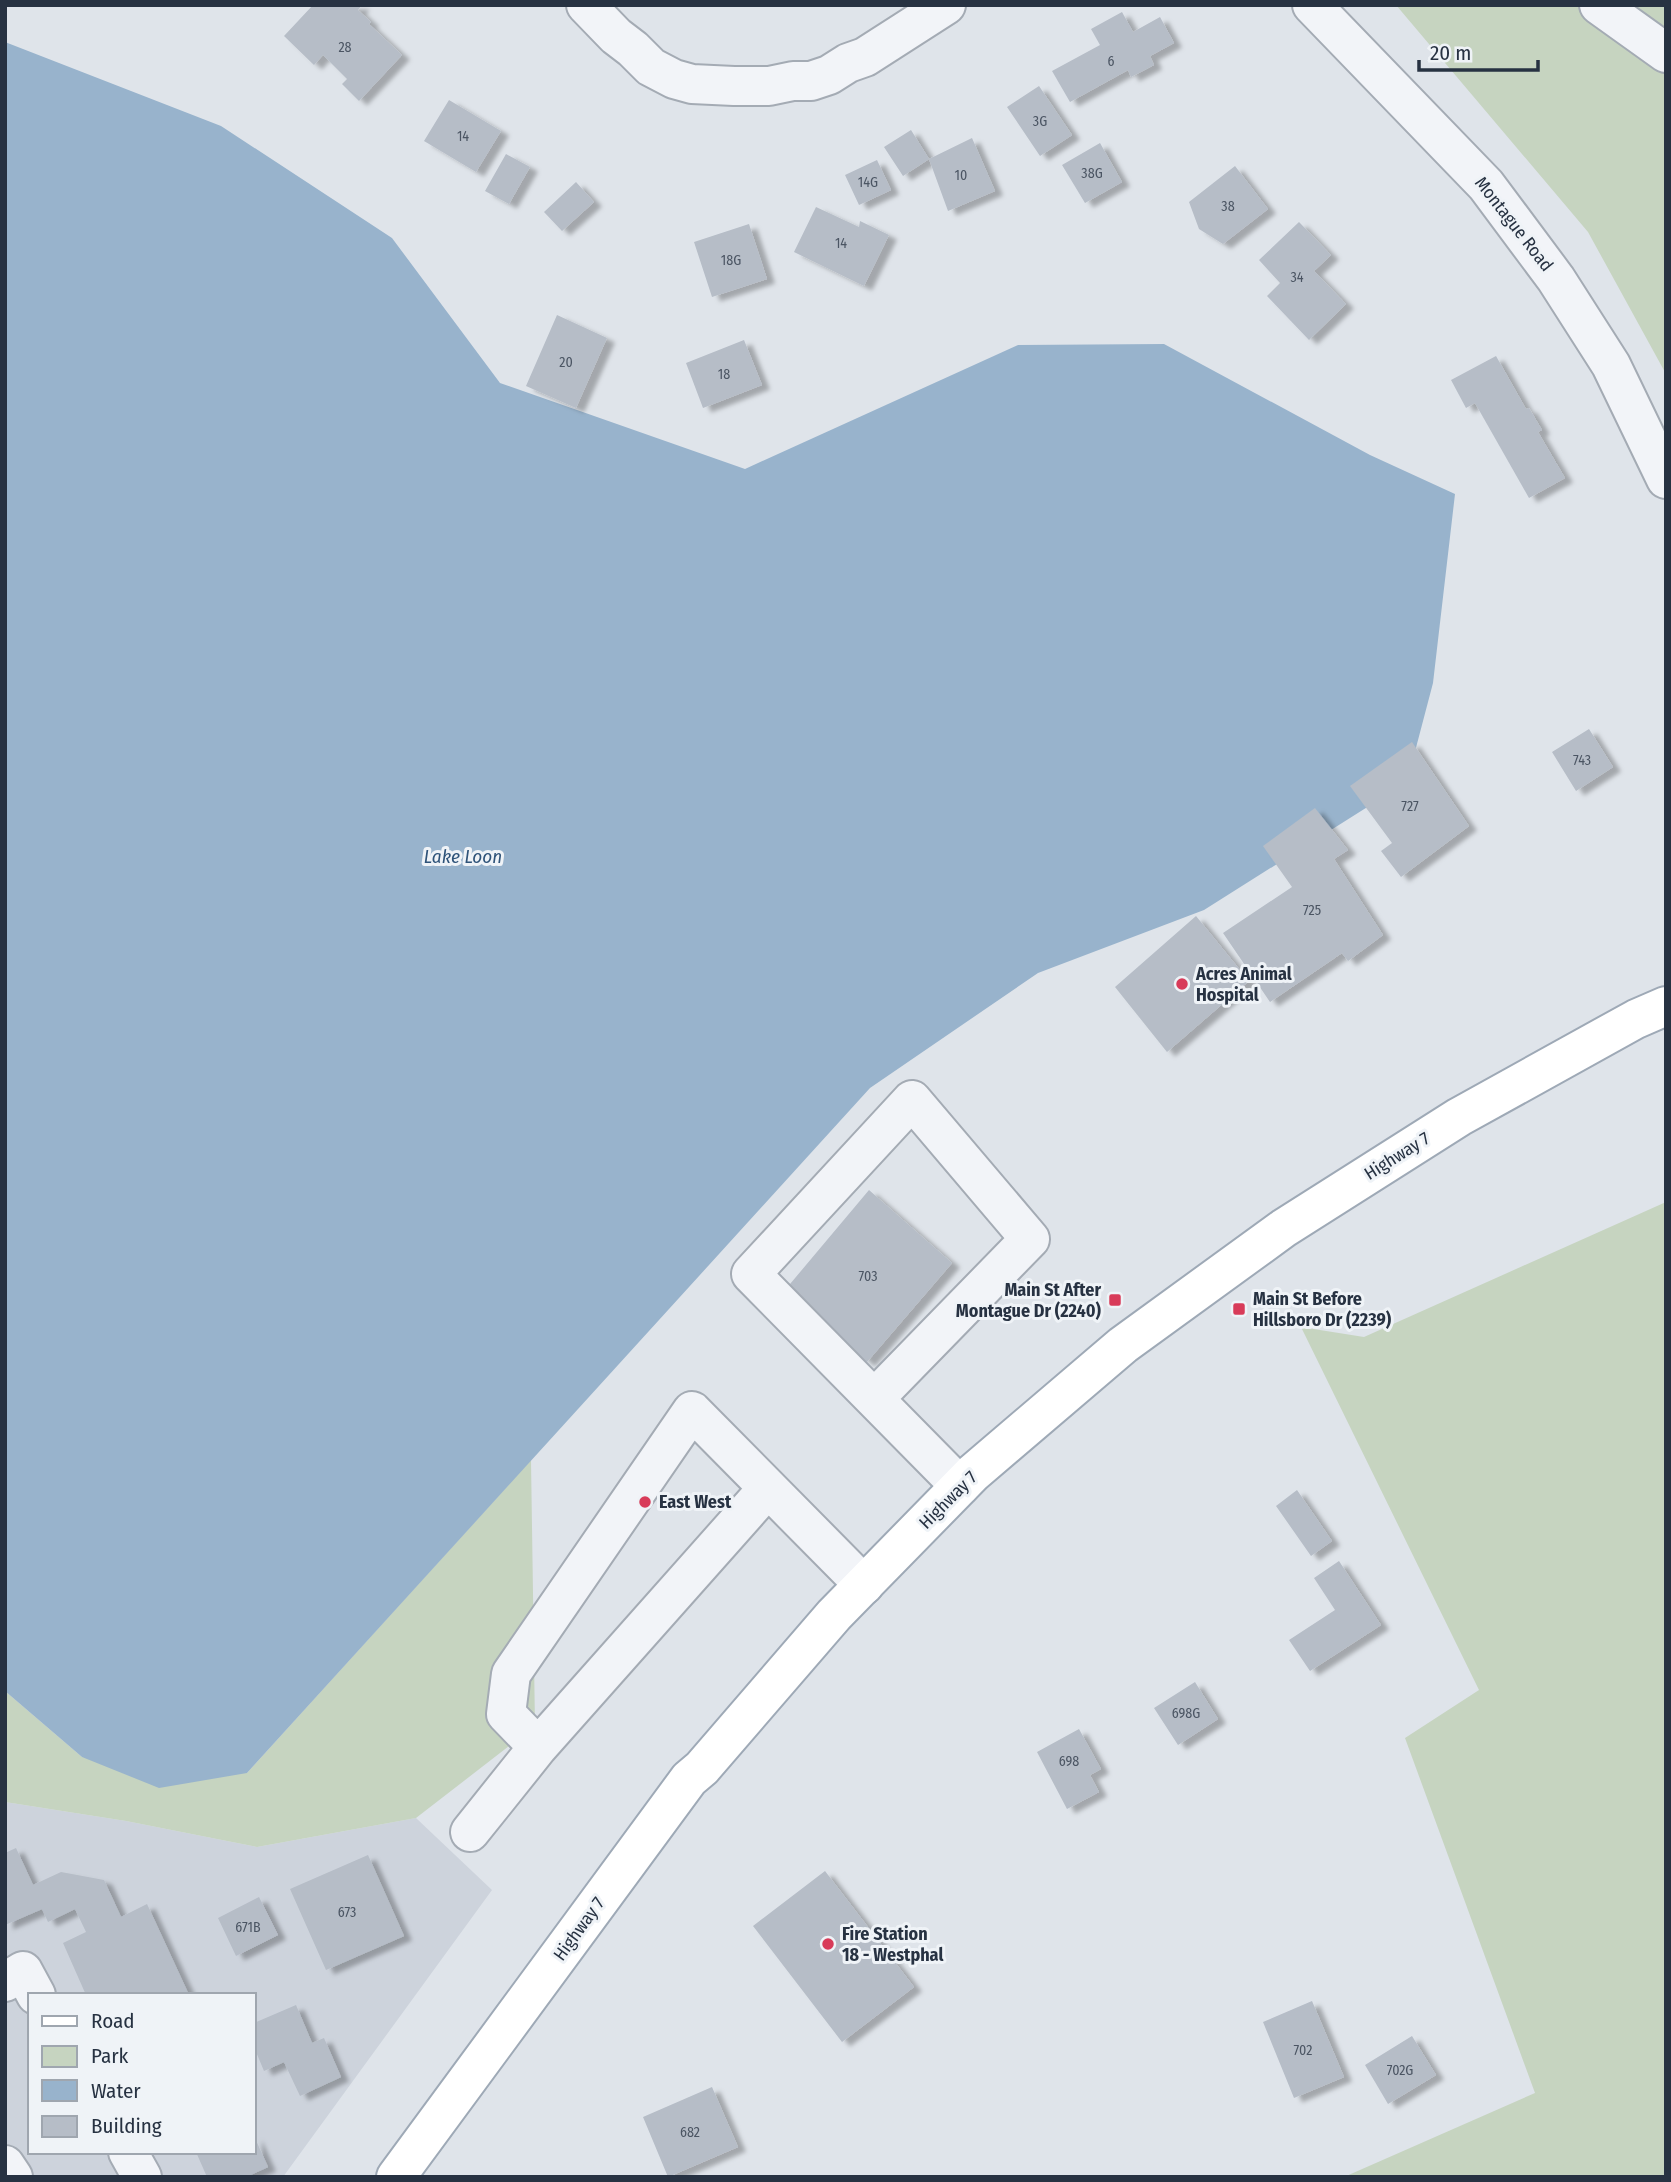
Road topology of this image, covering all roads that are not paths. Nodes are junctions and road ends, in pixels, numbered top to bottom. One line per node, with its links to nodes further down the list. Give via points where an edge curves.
1 (586, 5): 2 (street, via 651,67 674,79 692,85 769,86 829,75)
2 (946, 5)
3 (1312, 5): 6 (street, Montague Road, via 1486,185 1556,279 1611,365)
4 (1599, 5): 5 (street)
5 (1666, 53)
6 (1666, 479)
7 (1666, 979): 8 (main road)
8 (1656, 1017): 10 (main road, Highway 7, via 1459,1117 1284,1228 1123,1345)
9 (875, 1398): 9 (street, via 751,1274 912,1100 1030,1239); 10 (street)
10 (960, 1486): 12 (main road, Highway 7)
11 (768, 1488): 12 (street); 13 (street); 13 (street, via 692,1410 511,1674 506,1714)
12 (864, 1585): 21 (main road, Highway 7, via 689,1779)
13 (538, 1747): 14 (street)
14 (470, 1832)
15 (5, 1982): 16 (street, via 23,1971)
16 (35, 1993)
17 (129, 2154): 20 (street)
18 (5, 2165): 19 (street)
19 (12, 2177)
20 (142, 2177)
21 (396, 2177)

